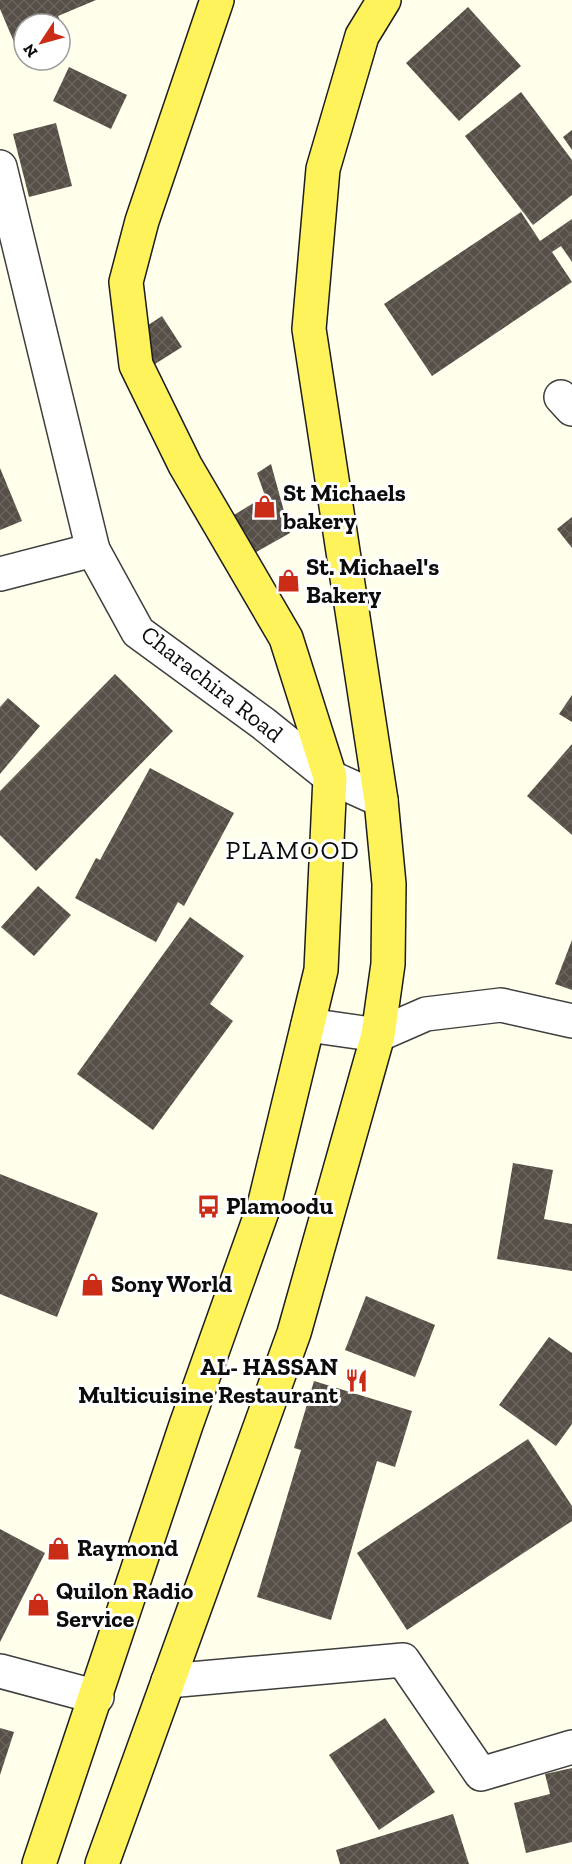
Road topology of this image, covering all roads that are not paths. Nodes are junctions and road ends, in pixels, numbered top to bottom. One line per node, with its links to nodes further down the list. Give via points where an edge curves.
1 (217, 0): 6 (main road, via 142,221 126,282 136,365 185,465 286,638)
2 (384, 0): 7 (main road, via 362,36 322,169 309,329)
3 (0, 167): 4 (street, Charachira Road)
4 (93, 550): 5 (street); 6 (street, Charachira Road, via 138,632)
5 (0, 574)
6 (330, 777): 7 (street, Charachira Road); 9 (main road, via 321,970)
7 (381, 800): 10 (main road, via 389,884 388,964)
8 (572, 1021): 10 (street, via 501,1005 426,1014)
9 (308, 1025): 10 (street); 13 (main road, via 264,1206 186,1425)
10 (378, 1035): 12 (main road, via 294,1333)
11 (0, 1671): 13 (street)
12 (168, 1682): 14 (street, via 403,1660 480,1774); 16 (main road)
13 (97, 1697): 15 (main road)
14 (572, 1746)
15 (39, 1864)
16 (102, 1864)

